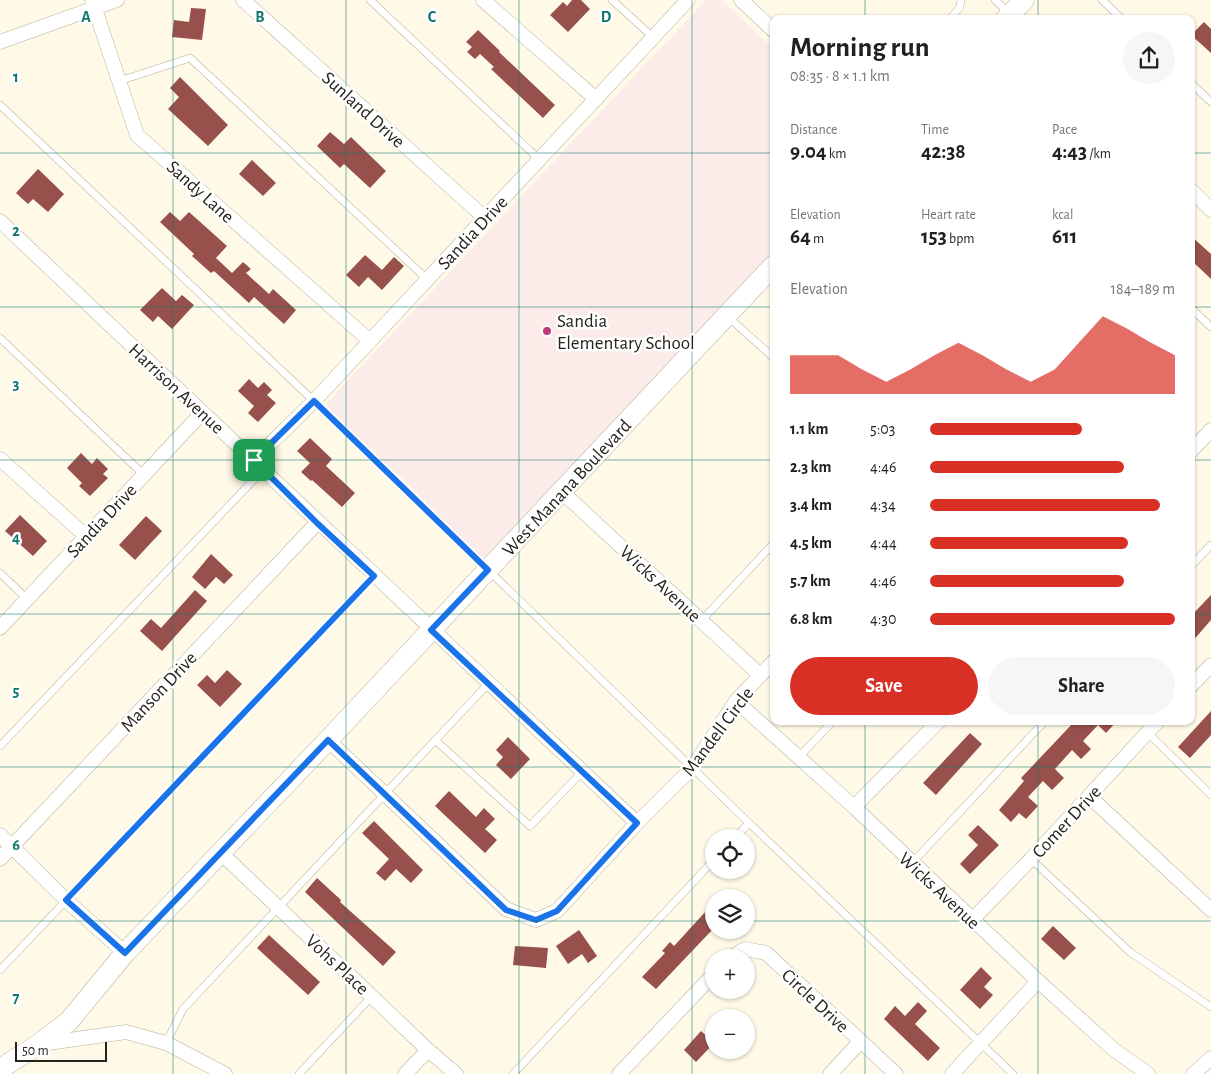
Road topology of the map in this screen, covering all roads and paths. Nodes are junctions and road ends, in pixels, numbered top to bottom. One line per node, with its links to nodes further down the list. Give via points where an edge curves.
1 (117, 0): 11 (street)
2 (243, 0): 26 (street, Sunland Drive)
3 (370, 0): 23 (lane)
4 (483, 0): 20 (street)
5 (612, 0): 16 (lane)
6 (688, 0): 16 (street, Sandia Drive)
7 (741, 0): 15 (street)
8 (961, 0): 13 (lane)
9 (995, 0): 12 (lane)
10 (1102, 0): 14 (lane)
11 (93, 4): 17 (street); 18 (street, Sandy Lane)
12 (1014, 13)
13 (953, 15)
14 (1118, 15)
15 (770, 27)
16 (654, 38): 20 (street, Sandia Drive)
17 (0, 42)
18 (119, 81): 29 (lane, via 190,58); 34 (street, Sandy Lane, via 138,134)
19 (1195, 87): 21 (lane)
20 (596, 100): 23 (street, Sandia Drive)
21 (1211, 102)
22 (0, 105): 36 (lane)
23 (540, 160): 26 (street, Sandia Drive)
24 (1195, 194): 25 (street)
25 (1211, 210)
26 (485, 218): 29 (street, Sandia Drive)
27 (0, 221): 37 (street, Harrison Avenue)
28 (770, 269): 31 (street, West Manana Boulevard)
29 (428, 280): 34 (street, Sandia Drive)
30 (1195, 312): 32 (lane)
31 (726, 316): 35 (lane); 43 (street, West Manana Boulevard)
32 (1211, 326)
33 (0, 338): 42 (lane)
34 (370, 341): 36 (street, Sandia Drive)
35 (770, 354)
36 (314, 401): 41 (street, Sandia Drive); 49 (lane)
37 (202, 413): 41 (street, Harrison Avenue); 42 (street, Sandia Drive)
38 (1211, 430): 39 (street)
39 (1195, 447)
40 (0, 459): 45 (street)
41 (258, 465): 44 (street, Harrison Avenue); 69 (lane)
42 (144, 475): 45 (street, Sandia Drive)
43 (561, 492): 49 (street, West Manana Boulevard); 53 (street, Wicks Avenue)
44 (317, 523): 51 (street, Harrison Avenue); 81 (street, Manson Drive)
45 (86, 536): 52 (street, Sandia Drive)
46 (1211, 545): 48 (lane)
47 (770, 547): 53 (lane)
48 (1195, 562)
49 (488, 570): 55 (street, West Manana Boulevard); 71 (lane)
50 (0, 573): 52 (lane)
51 (374, 576): 55 (street, Harrison Avenue); 87 (lane)
52 (28, 599): 54 (street, Sandia Drive)
53 (702, 620): 58 (street, Wicks Avenue)
54 (0, 628)
55 (431, 630): 60 (street, Harrison Avenue); 67 (street, West Manana Boulevard)
56 (770, 665): 58 (street, Mandell Circle)
57 (1211, 665): 59 (street)
58 (760, 675): 61 (street, Mandell Circle)
59 (1195, 682)
60 (488, 684): 68 (lane); 72 (street, Harrison Avenue)
61 (736, 701): 70 (street, Wicks Avenue); 71 (street, Mandell Circle)
62 (829, 725): 70 (lane)
63 (935, 725): 76 (street)
64 (1041, 725): 85 (lane)
65 (1155, 725): 66 (street, Comer Drive)
66 (1148, 733): 73 (lane); 75 (street, Comer Drive)
67 (328, 740): 74 (street, Mandell Circle); 82 (street, West Manana Boulevard)
68 (436, 740): 72 (lane, via 530,826); 74 (lane)
69 (0, 746)
70 (798, 757): 76 (street, Wicks Avenue)
71 (692, 768): 77 (street, Mandell Circle); 78 (lane)
72 (582, 772): 77 (street, Harrison Avenue)
73 (1210, 793)
74 (386, 794): 77 (street, Mandell Circle, via 506,910 536,920 557,911); 88 (lane)
75 (1089, 796): 84 (street, Comer Drive); 89 (street)
76 (854, 807): 85 (street, Wicks Avenue)
77 (637, 823)
78 (749, 823): 79 (lane); 100 (lane)
79 (743, 829)
80 (0, 835): 81 (street)
81 (12, 846): 83 (street, Manson Drive); 87 (street)
82 (221, 853): 88 (street, Vohs Place); 92 (street, West Manana Boulevard)
83 (0, 859)
84 (1031, 859): 90 (street, Comer Drive); 97 (lane, via 1130,952)
85 (912, 863): 90 (street, Wicks Avenue)
86 (705, 870): 109 (lane)
87 (66, 900): 92 (street); 93 (lane)
88 (278, 908): 96 (street, Vohs Place); 99 (lane, via 183,1009)
89 (1211, 910)
90 (972, 920): 94 (street, Wicks Avenue)
91 (755, 950): 98 (street, Circle Drive, via 766,952)
92 (125, 953): 101 (street, West Manana Boulevard, via 70,1021)
93 (0, 970)
94 (1038, 981): 100 (street); 115 (street, Wicks Avenue, via 1113,1049)
95 (705, 983): 110 (street)
96 (372, 995): 102 (street, Vohs Place); 106 (lane)
97 (1211, 1007)
98 (860, 1041): 111 (street); 112 (street, Circle Drive)
99 (166, 1043): 101 (street, via 126,1032); 105 (street)
100 (980, 1043): 113 (street); 114 (lane)
101 (39, 1044): 104 (street, West Manana Boulevard)
102 (428, 1050): 107 (street); 108 (street, Vohs Place)
103 (1211, 1058): 116 (street)
104 (0, 1070)
105 (225, 1074)
106 (299, 1074)
107 (405, 1074)
108 (456, 1074)
109 (514, 1074)
110 (619, 1074)
111 (830, 1074)
112 (896, 1074)
113 (952, 1074)
114 (1013, 1074)
115 (1148, 1074)
116 (1193, 1074)

